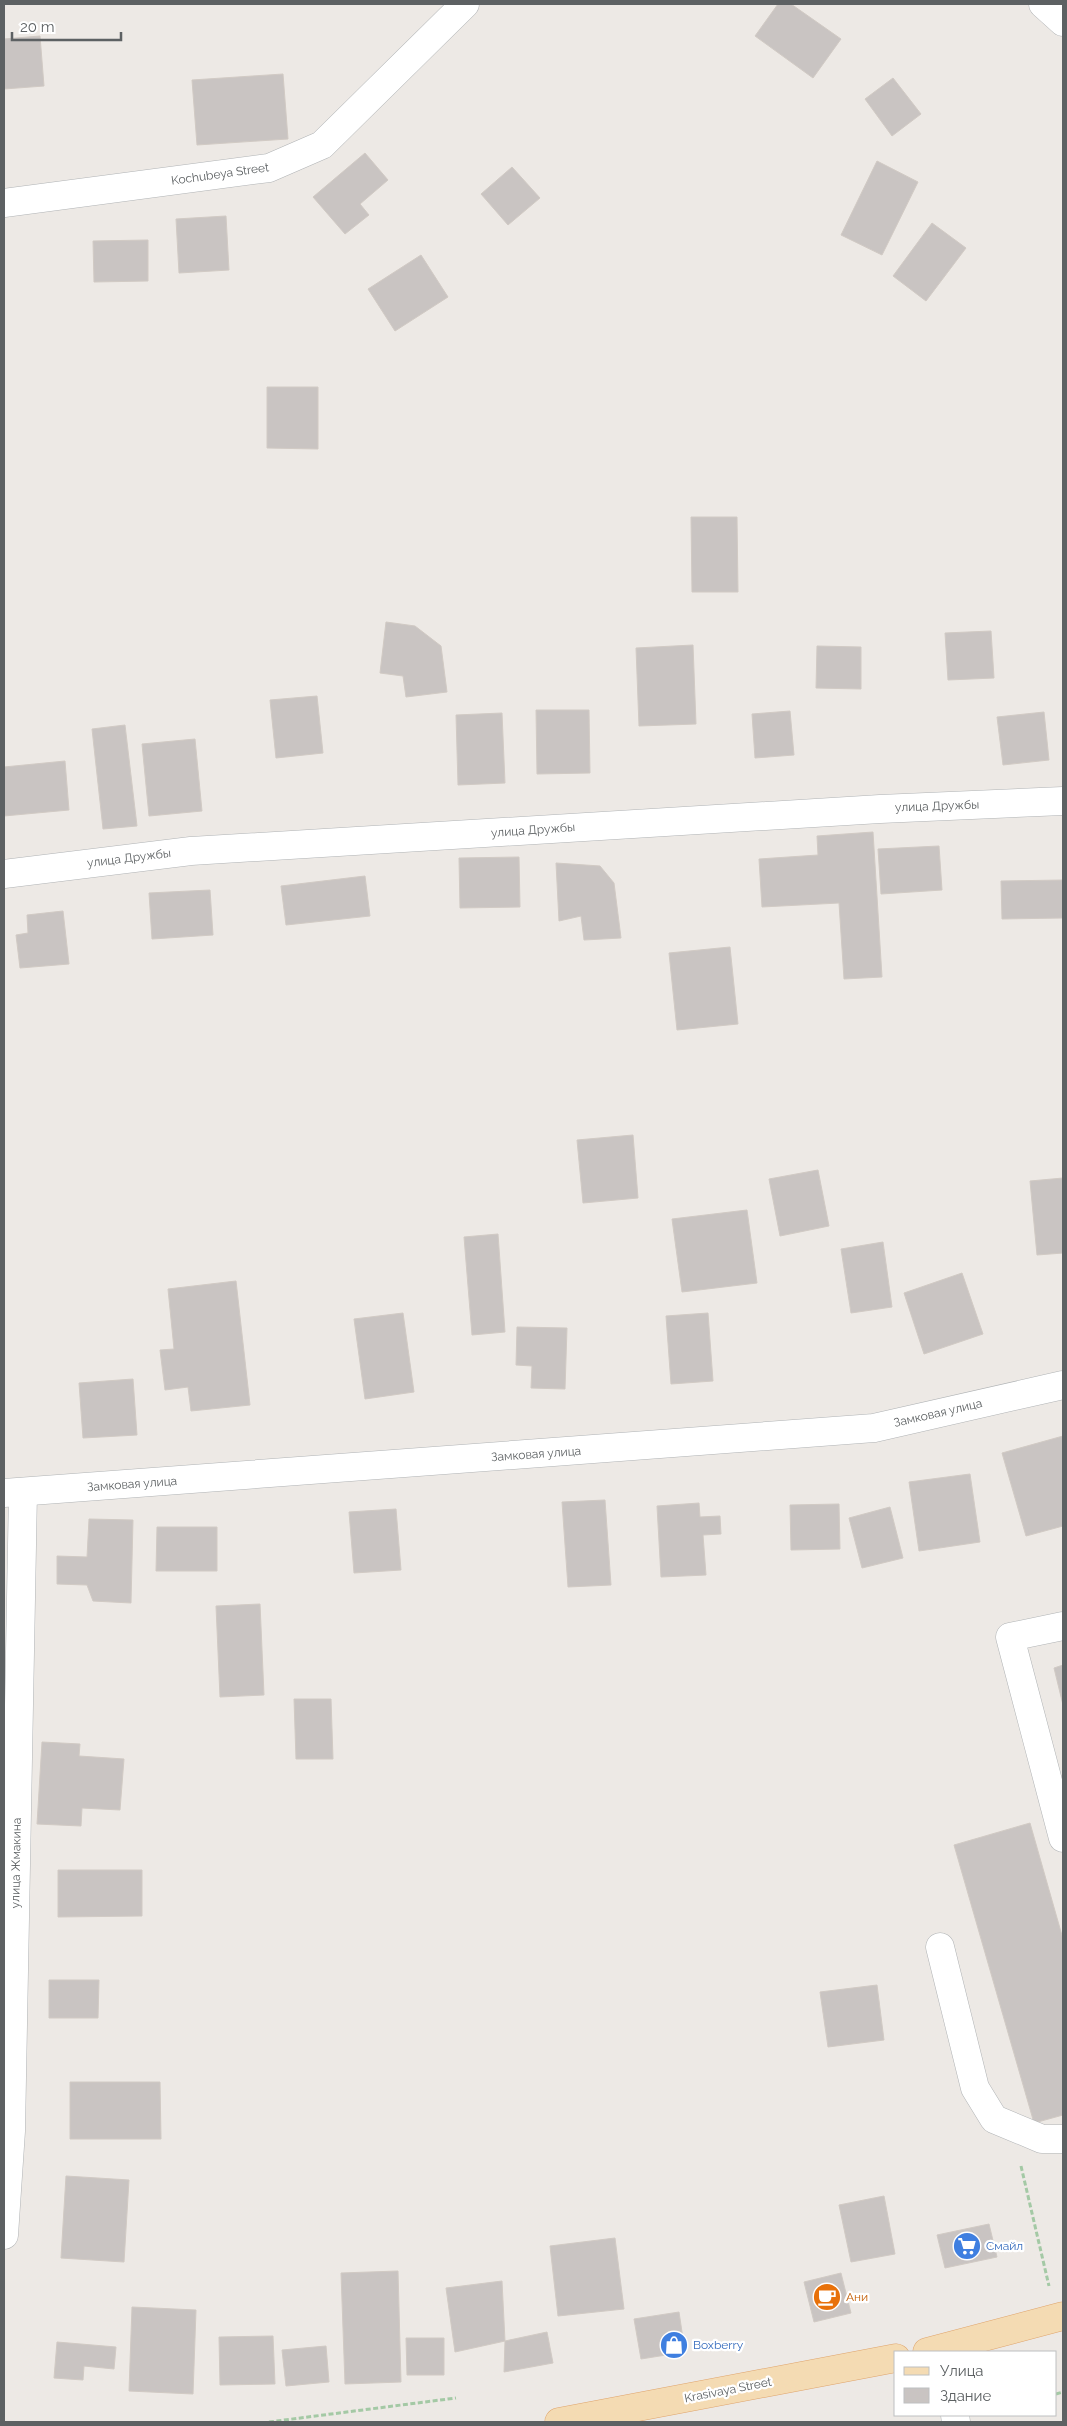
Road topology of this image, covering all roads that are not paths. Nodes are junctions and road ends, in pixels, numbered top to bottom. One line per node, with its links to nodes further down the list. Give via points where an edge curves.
1 (465, 4): 4 (street, Kochubeya Street, via 322,145 269,168)
2 (1043, 4): 3 (street)
3 (1063, 22)
4 (4, 203)
5 (1063, 801): 6 (street, улица Дружбы, via 191,851)
6 (4, 874)
7 (1063, 1385): 8 (street, Замковая улица, via 874,1428)
8 (14, 1492): 13 (street, улица Жмакина, via 11,2131)
9 (1063, 1626): 10 (street, via 1010,1637)
10 (1060, 1828)
11 (940, 1947): 12 (street, via 975,2088 994,2119 1042,2139)
12 (1063, 2140)
13 (4, 2235)
14 (1063, 2316): 15 (main road)
15 (938, 2351)
16 (894, 2358): 17 (main road, Krasivaya Street)
17 (560, 2422)

